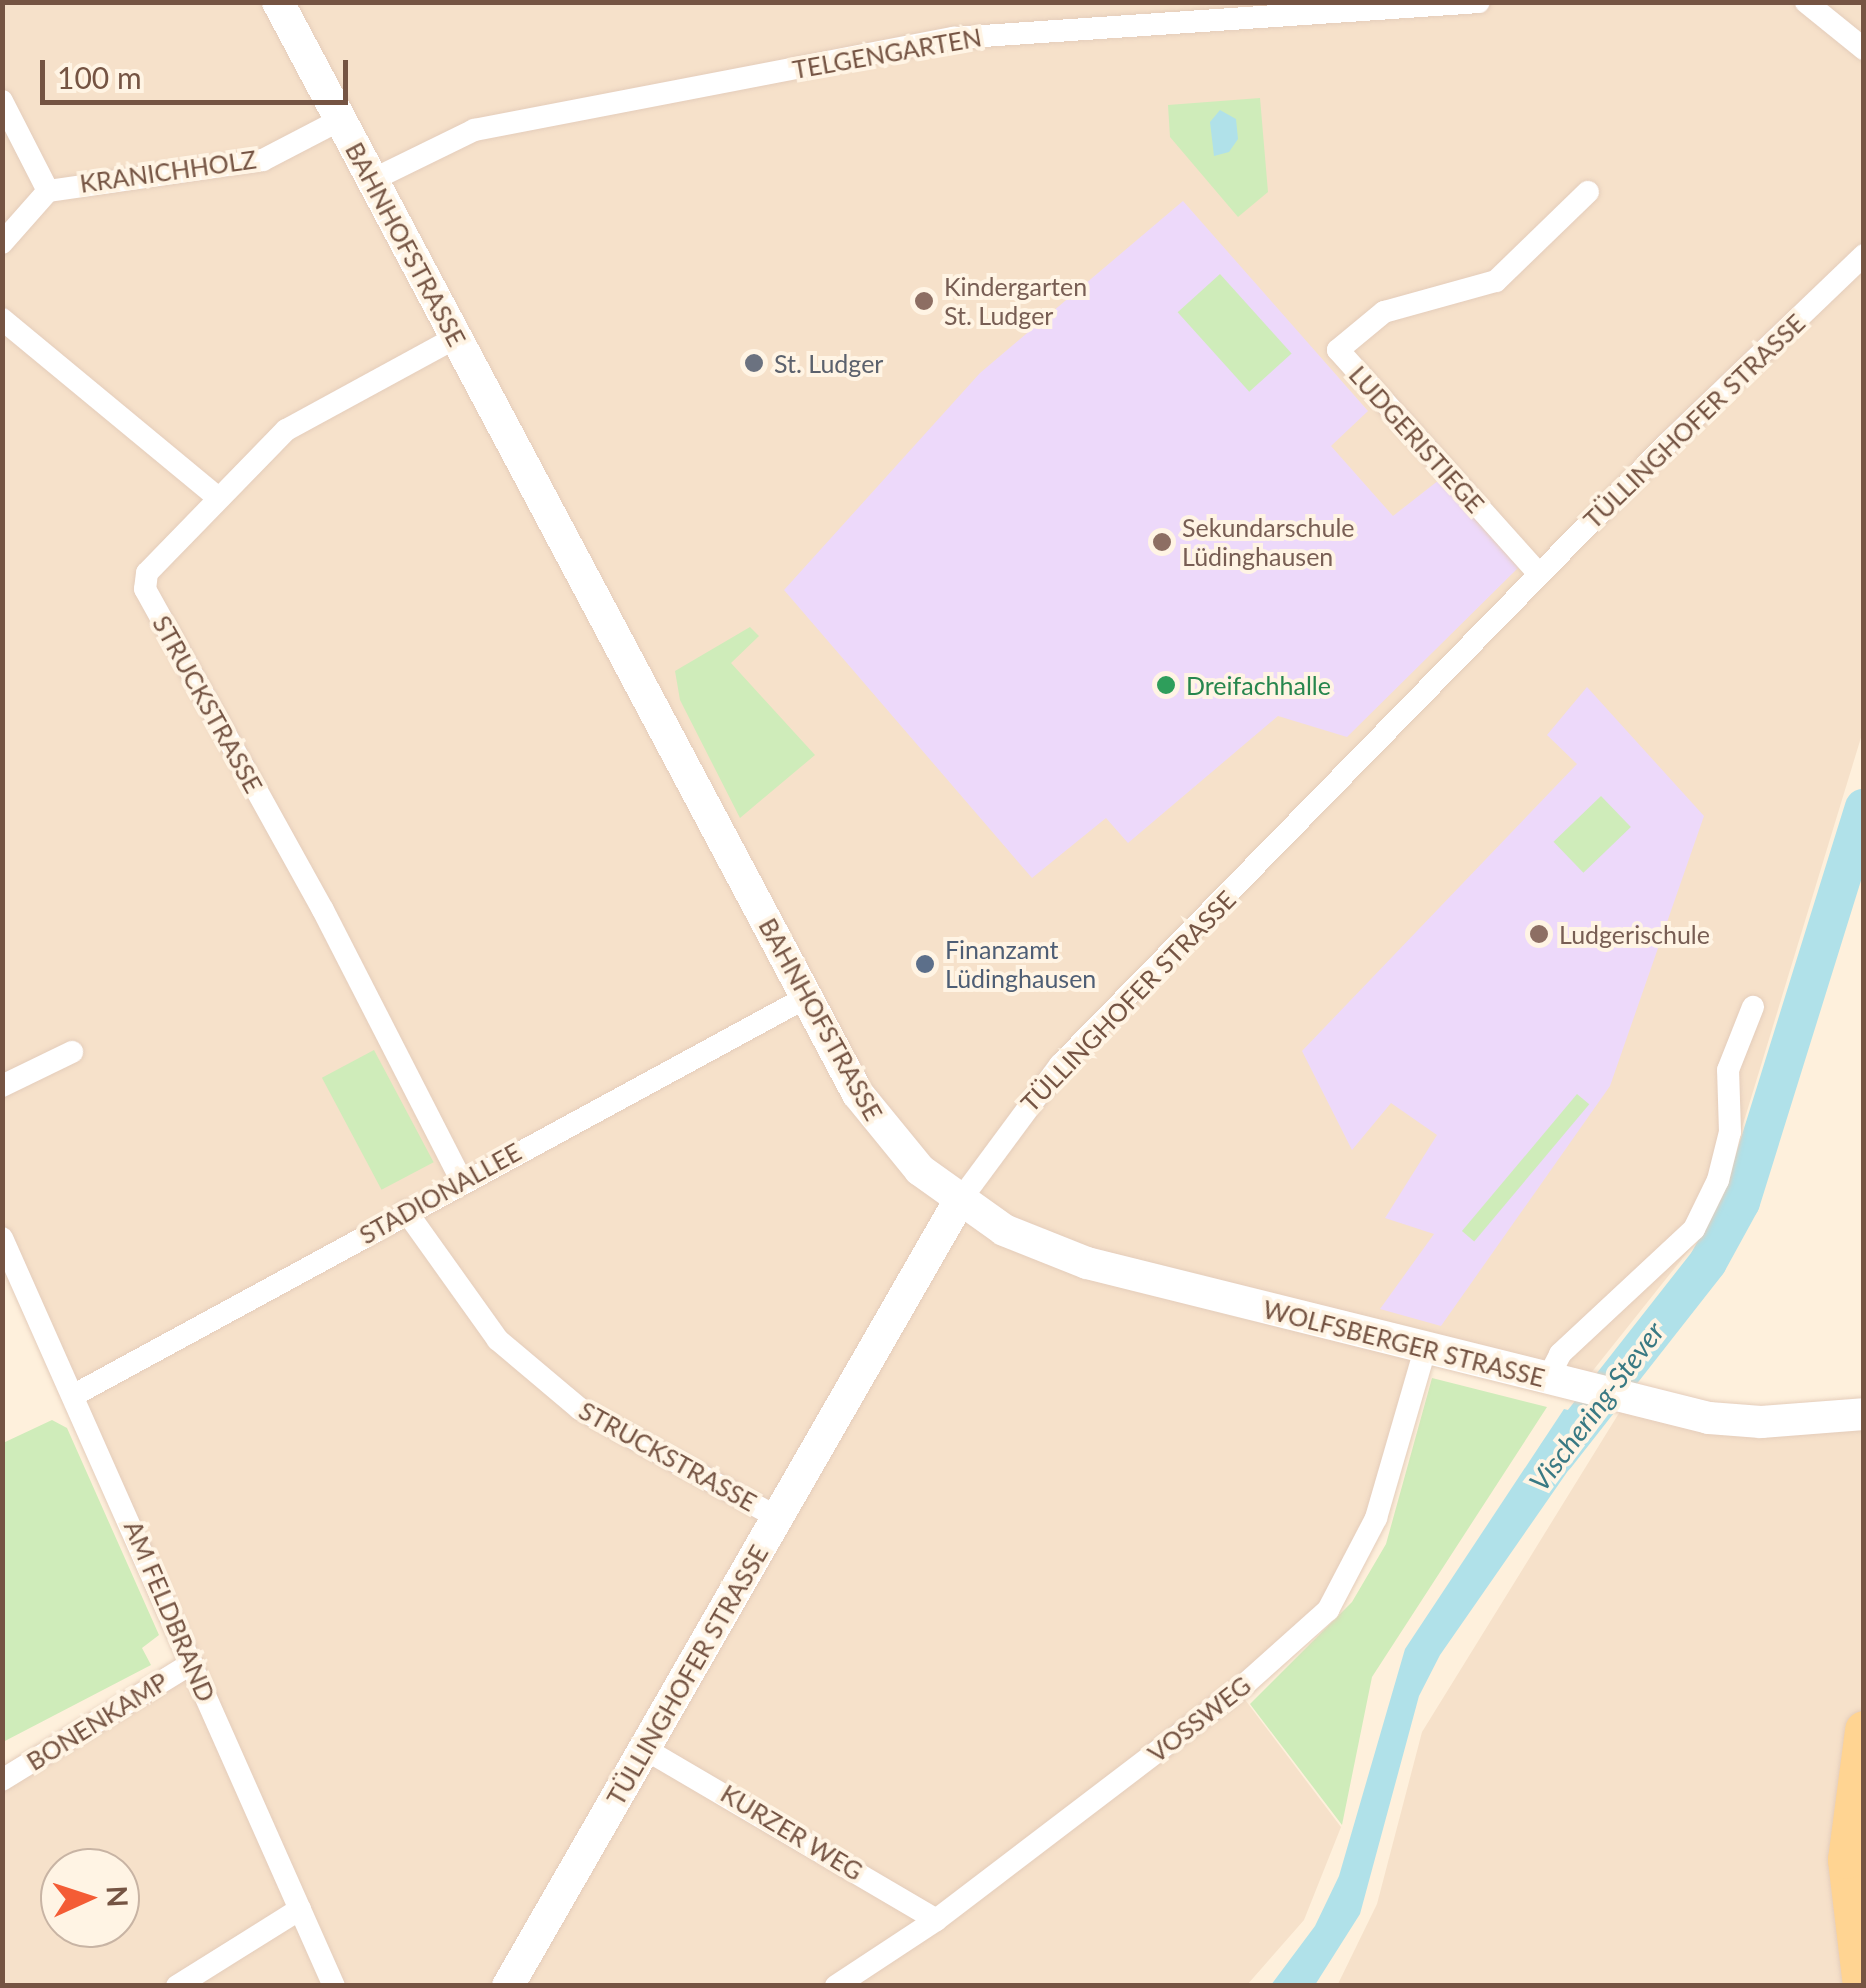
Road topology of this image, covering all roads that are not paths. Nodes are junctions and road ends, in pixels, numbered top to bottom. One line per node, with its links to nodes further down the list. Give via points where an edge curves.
1 (278, 2): 6 (main road, BAHNHOFSTRASSE)
2 (1479, 2): 7 (street, TELGENGARTEN, via 954,38 474,130)
3 (1806, 2): 4 (street)
4 (1864, 48)
5 (2, 100): 8 (street, KRANICHHOLZ)
6 (340, 120): 7 (main road, BAHNHOFSTRASSE); 8 (street, KRANICHHOLZ, via 263,160)
7 (372, 180): 13 (main road, BAHNHOFSTRASSE)
8 (48, 191): 10 (street, KRANICHHOLZ)
9 (1588, 192): 15 (street, LUDGERISTIEGE, via 1496,281 1384,312 1338,350)
10 (2, 243)
11 (1864, 255): 15 (street, TÜLLINGHOFER STRASSE)
12 (2, 320): 14 (street)
13 (455, 338): 14 (street, STRUCKSTRASSE, via 286,430); 16 (main road, BAHNHOFSTRASSE)
14 (217, 497): 20 (street, STRUCKSTRASSE, via 147,573 145,590 323,910)
15 (1539, 574): 21 (street, TÜLLINGHOFER STRASSE, via 1060,1066)
16 (806, 997): 20 (street, STADIONALLEE); 21 (main road, BAHNHOFSTRASSE, via 877,1121)
17 (1753, 1007): 25 (street, via 1728,1070 1730,1132 1718,1180 1694,1228 1560,1354)
18 (72, 1052): 19 (street)
19 (2, 1086)
20 (461, 1180): 22 (street, STADIONALLEE)
21 (958, 1203): 24 (main road, WOLFSBERGER STRASSE, via 1054,1253); 28 (main road, TÜLLINGHOFER STRASSE)
22 (406, 1211): 26 (street, STADIONALLEE); 28 (street, STRUCKSTRASSE, via 429,1252 498,1340 580,1410)
23 (2, 1238): 26 (street, AM FELDBRAND)
24 (1425, 1349): 25 (main road, WOLFSBERGER STRASSE); 34 (street, VOSSWEG, via 1376,1518 1328,1610 1244,1685)
25 (1556, 1382): 27 (main road, WOLFSBERGER STRASSE, via 1632,1402 1762,1422)
26 (76, 1394): 29 (street, AM FELDBRAND)
27 (1864, 1414)
28 (778, 1518): 31 (main road, TÜLLINGHOFER STRASSE)
29 (192, 1663): 32 (street, BONENKAMP); 33 (street, AM FELDBRAND)
30 (1864, 1730): 39 (main road, via 1847,1860)
31 (645, 1748): 34 (street, KURZER WEG); 37 (main road, TÜLLINGHOFER STRASSE)
32 (2, 1780)
33 (300, 1909): 35 (street); 36 (street, AM FELDBRAND)
34 (936, 1920): 38 (street, VOSSWEG)
35 (177, 1986)
36 (334, 1986)
37 (508, 1986)
38 (836, 1986)
39 (1862, 1986)

